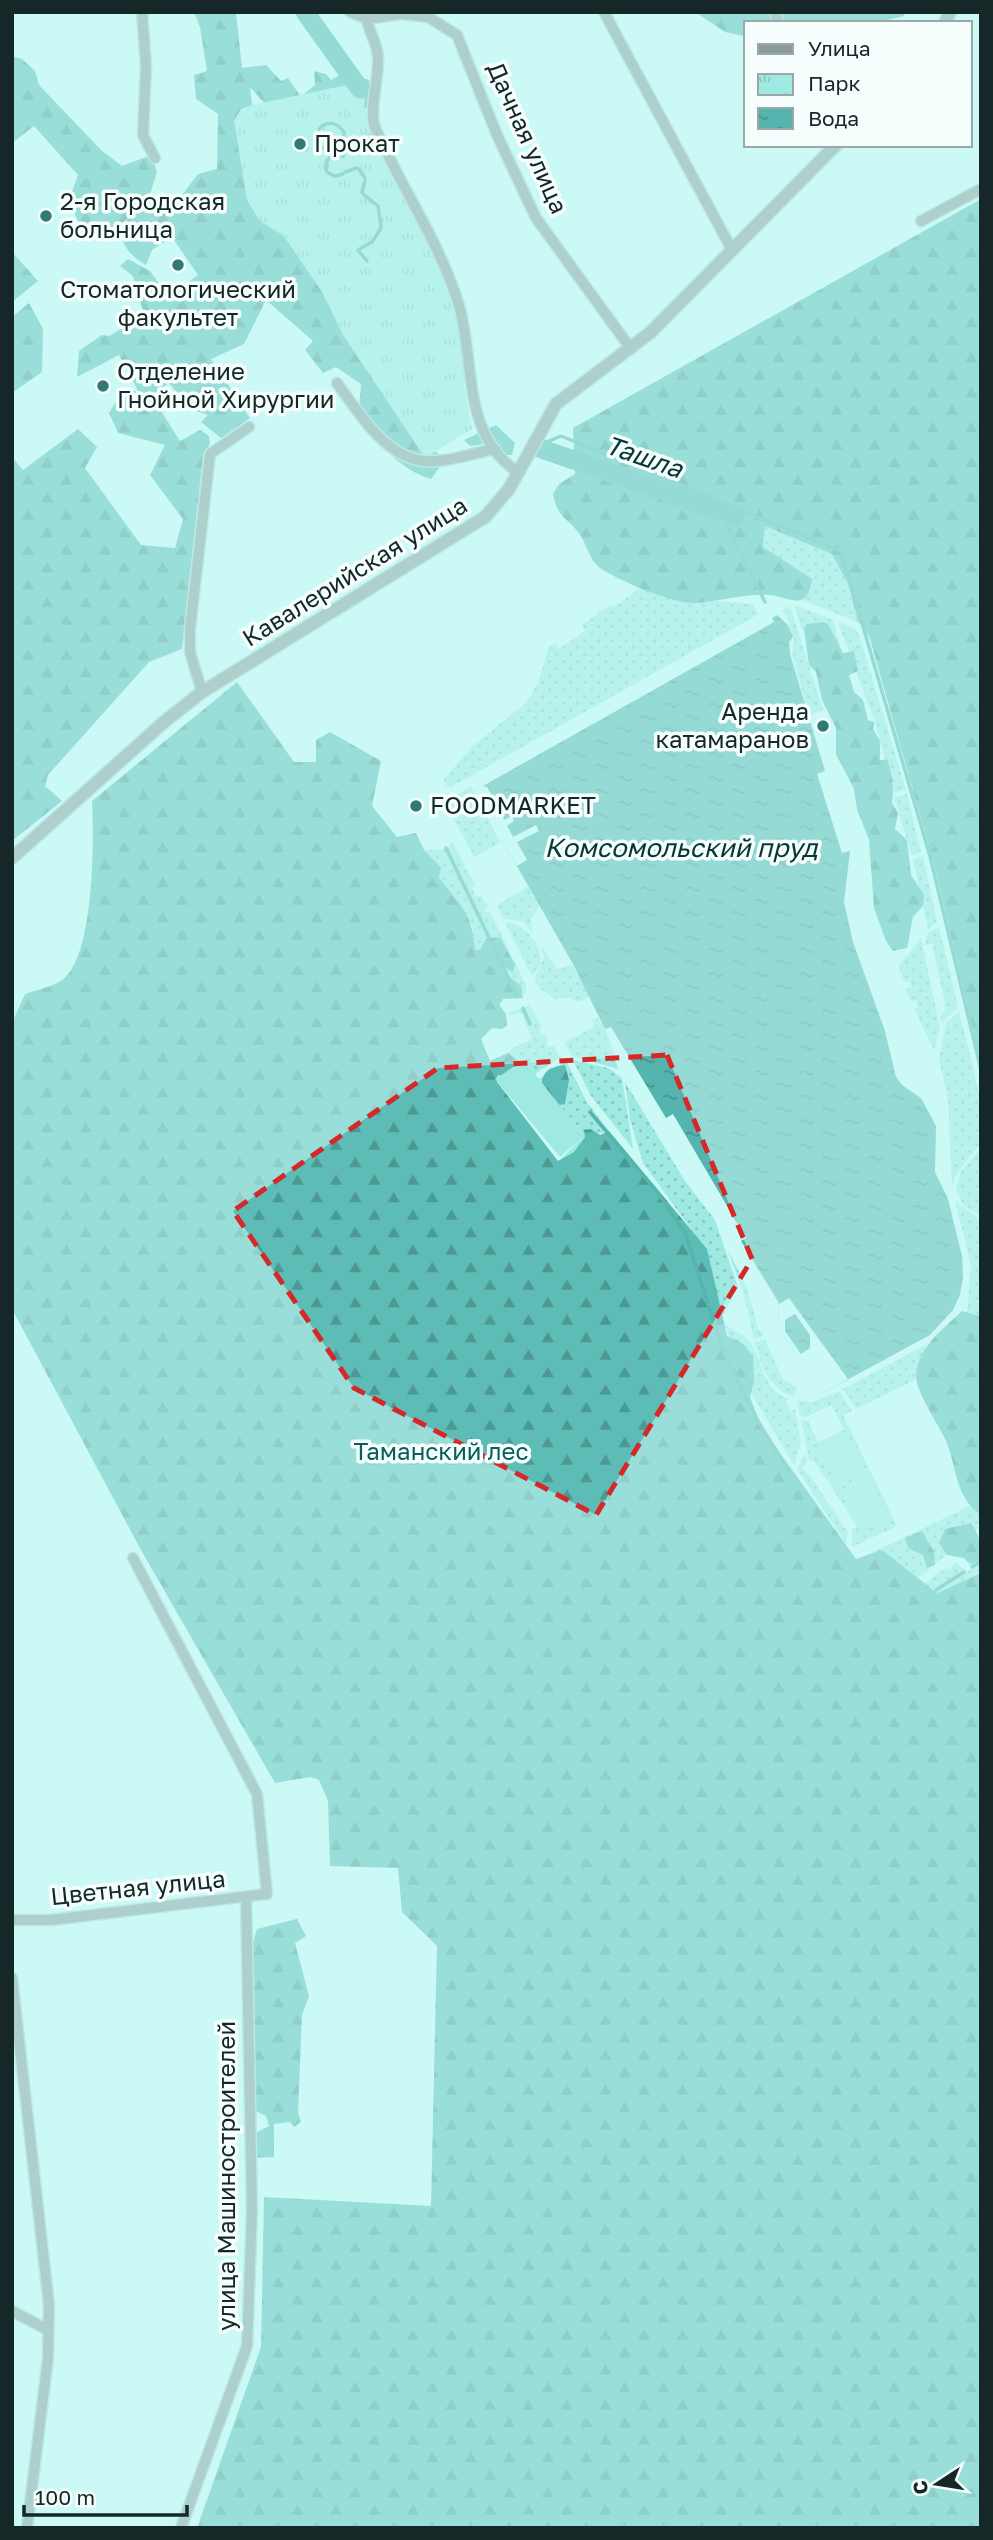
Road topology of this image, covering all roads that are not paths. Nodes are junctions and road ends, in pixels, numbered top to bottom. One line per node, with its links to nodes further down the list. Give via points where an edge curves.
1 (142, 12): 6 (street, via 144,135)
2 (350, 12): 4 (street, Дачная улица)
3 (604, 12): 9 (street)
4 (367, 19): 10 (street, Дачная улица, via 413,15 457,34 536,218); 13 (street, via 378,52 371,110 374,125 439,248 468,341 476,412)
5 (834, 147): 9 (street, Кавалерийская улица)
6 (155, 158)
7 (981, 189): 8 (street)
8 (921, 221)
9 (732, 250): 10 (street, Кавалерийская улица)
10 (631, 349): 14 (street, Кавалерийская улица, via 556,404)
11 (337, 383): 13 (street, via 402,457 426,461)
12 (248, 427): 15 (street, via 210,454 190,629 190,652)
13 (495, 449): 14 (street)
14 (518, 472): 15 (street, Кавалерийская улица, via 497,505 468,529)
15 (202, 692): 16 (street, Кавалерийская улица)
16 (12, 858)
17 (133, 1558): 18 (street, Цветная улица, via 257,1794 268,1894)
18 (246, 1897): 19 (street, Цветная улица, via 51,1920); 24 (street, улица Машиностроителей, via 252,2210 247,2346)
19 (12, 1920)
20 (12, 1978): 22 (street, via 49,2305)
21 (12, 2311): 22 (street)
22 (48, 2330): 23 (street)
23 (27, 2528)
24 (181, 2528)

